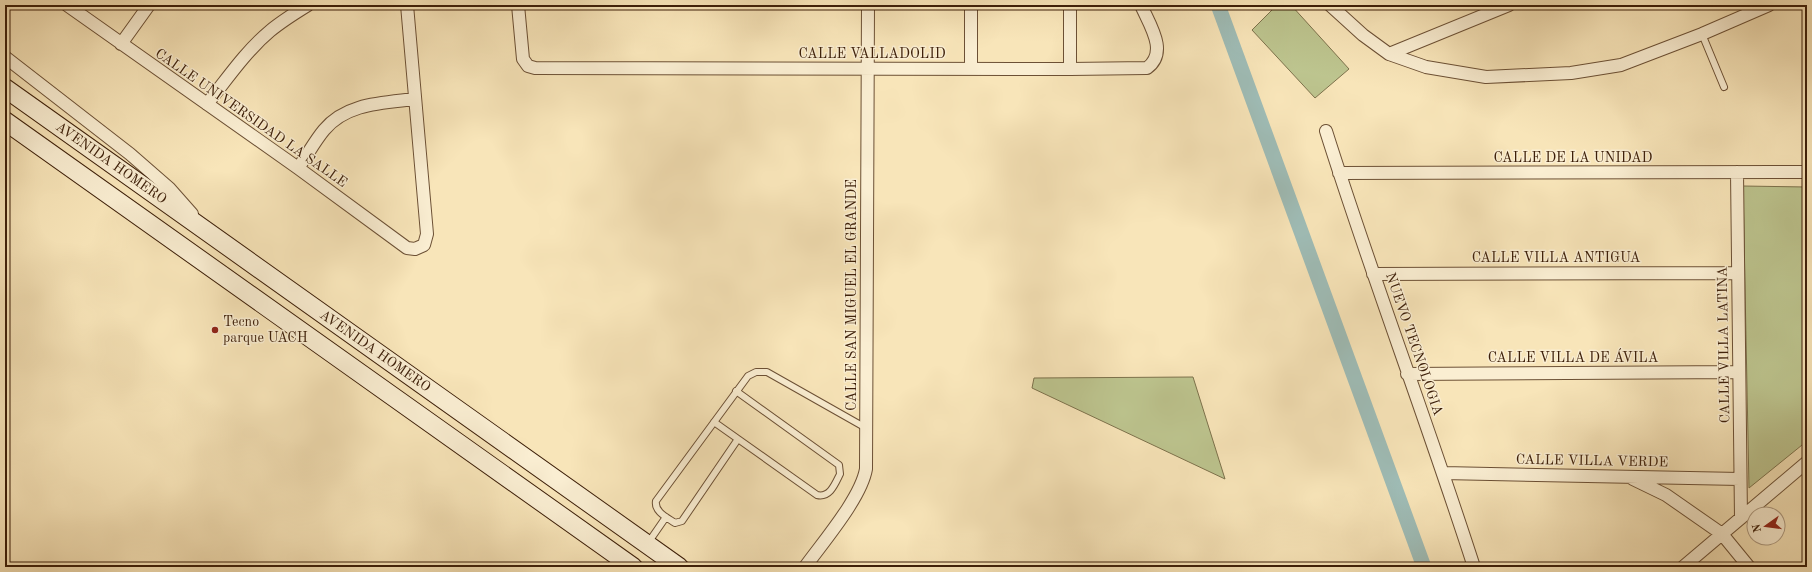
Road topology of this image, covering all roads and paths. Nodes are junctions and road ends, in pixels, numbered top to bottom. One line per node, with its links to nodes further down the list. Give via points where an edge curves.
1 (67, 5): 14 (street, CALLE UNIVERSIDAD LA SALLE)
2 (149, 5): 14 (street)
3 (308, 5): 23 (street, via 261,39)
4 (407, 5): 22 (street)
5 (518, 5): 17 (street, CALLE VALLADOLID, via 523,59 528,66)
6 (868, 5): 17 (street, CALLE SAN MIGUEL EL GRANDE)
7 (971, 5): 18 (street)
8 (1070, 5): 19 (street)
9 (1141, 5): 19 (street, CALLE VALLADOLID, via 1158,49 1151,64 1144,69)
10 (1330, 5): 15 (street)
11 (1509, 5): 15 (street)
12 (1769, 5): 13 (street)
13 (1702, 34): 15 (street, via 1621,65 1571,73 1486,77 1426,67); 20 (lane)
14 (121, 44): 23 (street, CALLE UNIVERSIDAD LA SALLE)
15 (1389, 54)
16 (5, 57): 30 (street, via 136,159 169,188)
17 (867, 68): 18 (street, CALLE VALLADOLID); 37 (street, CALLE SAN MIGUEL EL GRANDE)
18 (971, 69): 19 (street, CALLE VALLADOLID)
19 (1070, 69)
20 (1724, 87)
21 (5, 88): 30 (main road, AVENIDA HOMERO)
22 (415, 99): 26 (street, via 368,105 344,114 324,130); 26 (street, CALLE UNIVERSIDAD LA SALLE, via 427,234 424,244 419,248 407,248)
23 (207, 104): 26 (street, CALLE UNIVERSIDAD LA SALLE)
24 (5, 121): 47 (main road, AVENIDA HOMERO)
25 (1326, 131): 29 (street, NUEVO TECNOLOGIA)
26 (298, 168)
27 (1737, 172): 28 (street, CALLE DE LA UNIDAD); 29 (street, CALLE DE LA UNIDAD); 31 (street, CALLE VILLA LATINA)
28 (1807, 172)
29 (1339, 173): 32 (street, NUEVO TECNOLOGIA)
30 (206, 230): 46 (main road, AVENIDA HOMERO)
31 (1738, 273): 32 (street, CALLE VILLA ANTIGUA); 33 (street, CALLE VILLA LATINA)
32 (1373, 274): 34 (street, NUEVO TECNOLOGIA)
33 (1739, 372): 34 (street, CALLE VILLA DE ÁVILA); 42 (street, CALLE VILLA LATINA)
34 (1407, 374): 40 (street, NUEVO TECNOLOGIA)
35 (736, 392): 36 (lane); 37 (lane, via 752,373 767,372); 38 (lane, via 839,465 840,474 829,493 817,495)
36 (714, 422): 38 (lane); 43 (lane, via 656,501 657,509)
37 (866, 428): 49 (street, CALLE SAN MIGUEL EL GRANDE, via 866,469 862,484)
38 (738, 439): 43 (lane, via 682,521 676,523)
39 (1805, 469): 44 (street)
40 (1444, 473): 41 (street, CALLE VILLA VERDE); 50 (street, NUEVO TECNOLOGIA)
41 (1628, 477): 42 (street, CALLE VILLA VERDE); 45 (street, via 1666,495)
42 (1740, 479): 44 (street, CALLE VILLA LATINA)
43 (666, 517): 46 (lane)
44 (1741, 518): 45 (street)
45 (1722, 534): 51 (street); 52 (street)
46 (647, 544): 48 (main road, AVENIDA HOMERO)
47 (630, 564)
48 (679, 567)
49 (805, 567)
50 (1474, 567)
51 (1683, 567)
52 (1749, 567)

